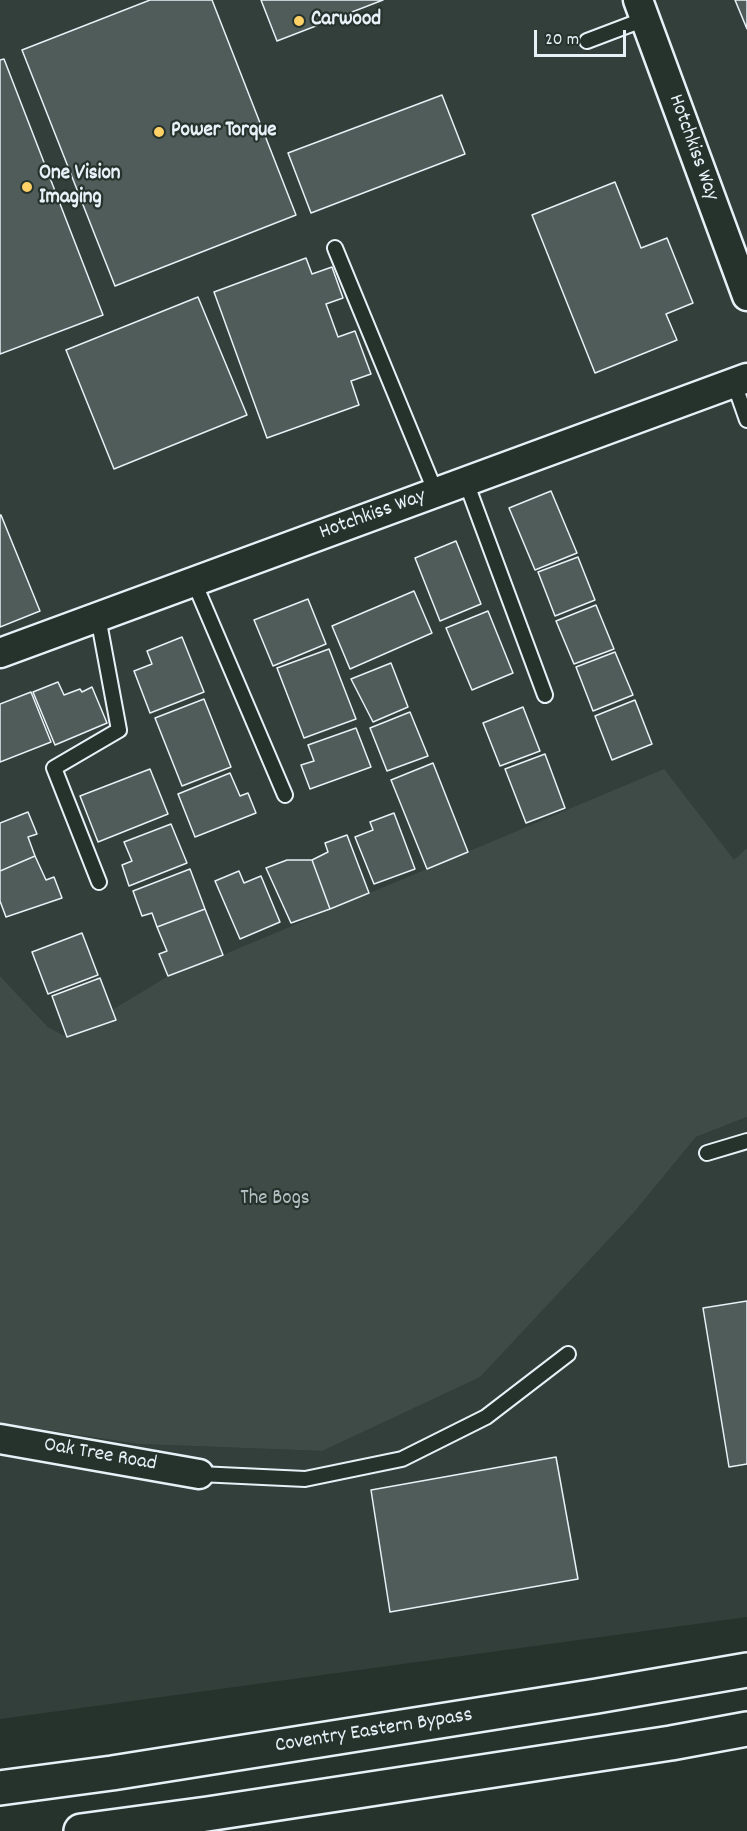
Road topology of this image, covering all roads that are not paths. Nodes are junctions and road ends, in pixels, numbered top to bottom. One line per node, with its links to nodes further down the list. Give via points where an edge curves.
1 (641, 10): 2 (lane); 3 (street, Hotchkiss Way)
2 (587, 41)
3 (736, 236): 5 (street, Hotchkiss Way)
4 (335, 248): 9 (lane)
5 (747, 297)
6 (740, 381): 7 (lane); 8 (street, Hotchkiss Way)
7 (747, 420)
8 (466, 482): 9 (street, Hotchkiss Way); 13 (lane)
9 (436, 493): 10 (street, Hotchkiss Way)
10 (194, 582): 11 (street, Hotchkiss Way); 14 (lane)
11 (99, 617): 12 (street, Hotchkiss Way); 15 (lane, via 119,730 54,768)
12 (0, 653)
13 (545, 695)
14 (285, 795)
15 (99, 882)
16 (747, 1142): 17 (lane)
17 (707, 1153)
18 (568, 1354): 20 (lane, via 486,1417 402,1459 305,1479)
19 (0, 1439): 20 (street, Oak Tree Road)
20 (199, 1474)
21 (747, 1670): 24 (highway, Coventry Eastern Bypass)
22 (747, 1729): 26 (highway)
23 (0, 1769): 24 (highway)
24 (112, 1773): 25 (highway, Coventry Eastern Bypass)
25 (0, 1788)
26 (207, 1814): 27 (highway); 28 (lane)
27 (81, 1831)
28 (173, 1831)

